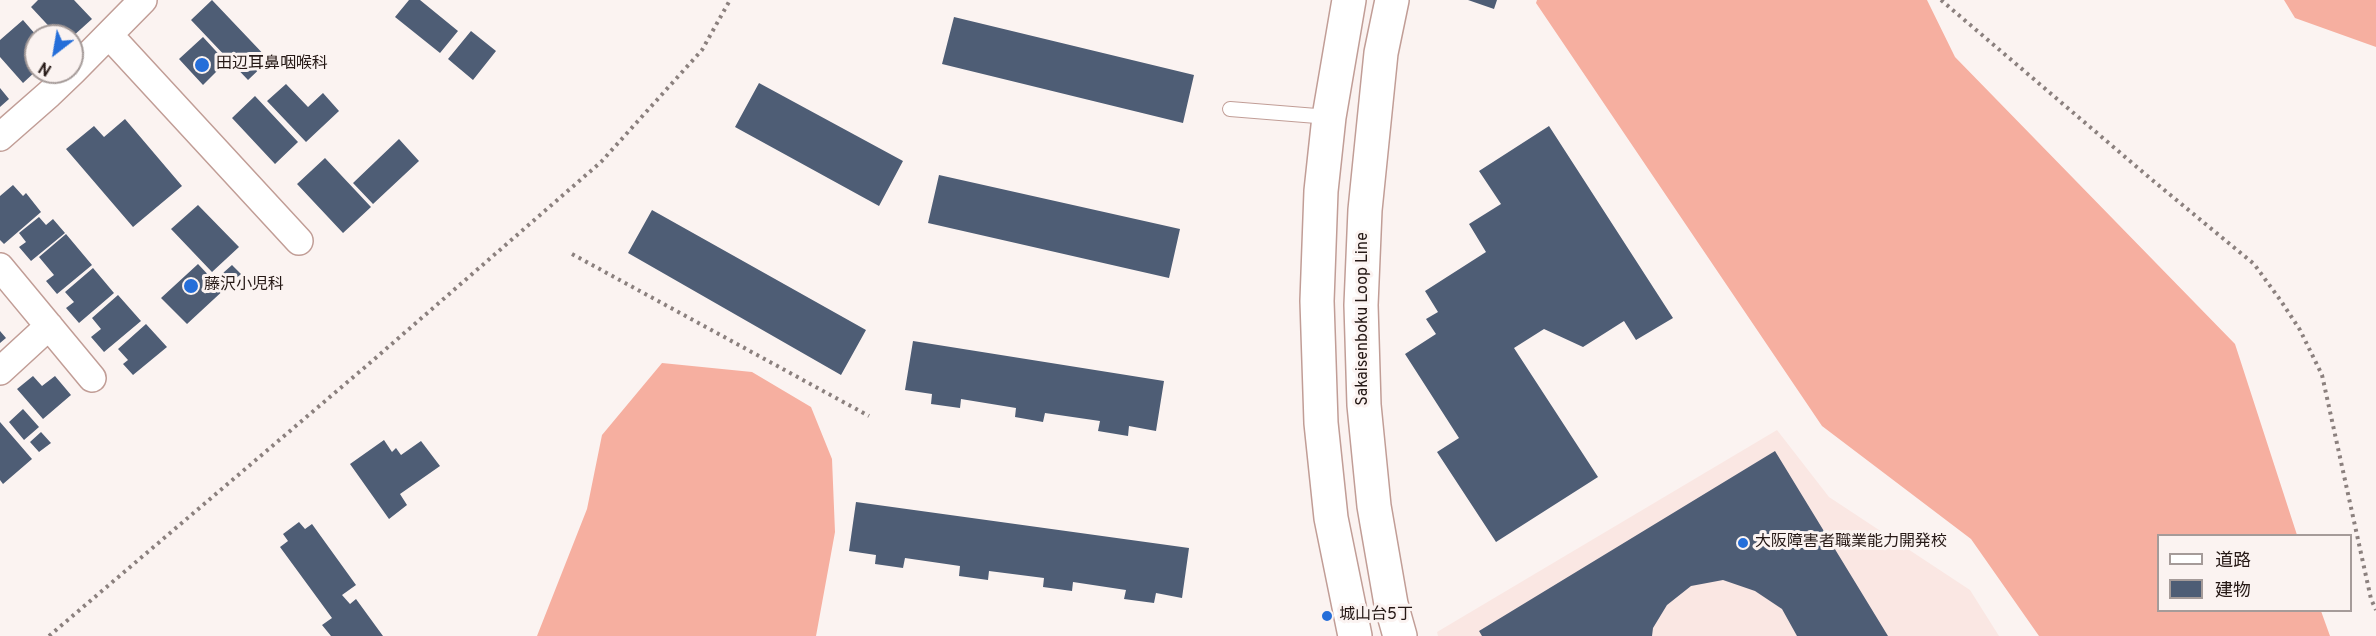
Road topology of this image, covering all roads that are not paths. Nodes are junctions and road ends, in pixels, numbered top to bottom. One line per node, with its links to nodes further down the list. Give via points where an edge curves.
1 (142, 0): 4 (street)
2 (1349, 0): 8 (main road)
3 (1392, 0): 16 (main road, Sakaisenboku Loop Line, via 1381,53 1366,199 1361,305 1364,405 1374,506)
4 (109, 34): 5 (street); 10 (street)
5 (84, 60)
6 (60, 84): 9 (street)
7 (1230, 109): 8 (lane)
8 (1329, 117): 15 (main road, via 1321,191 1317,301 1322,423 1331,518)
9 (0, 137)
10 (299, 241)
11 (0, 267): 12 (street)
12 (50, 326): 13 (street); 14 (street)
13 (0, 371)
14 (92, 378)
15 (1355, 636)
16 (1400, 636)

